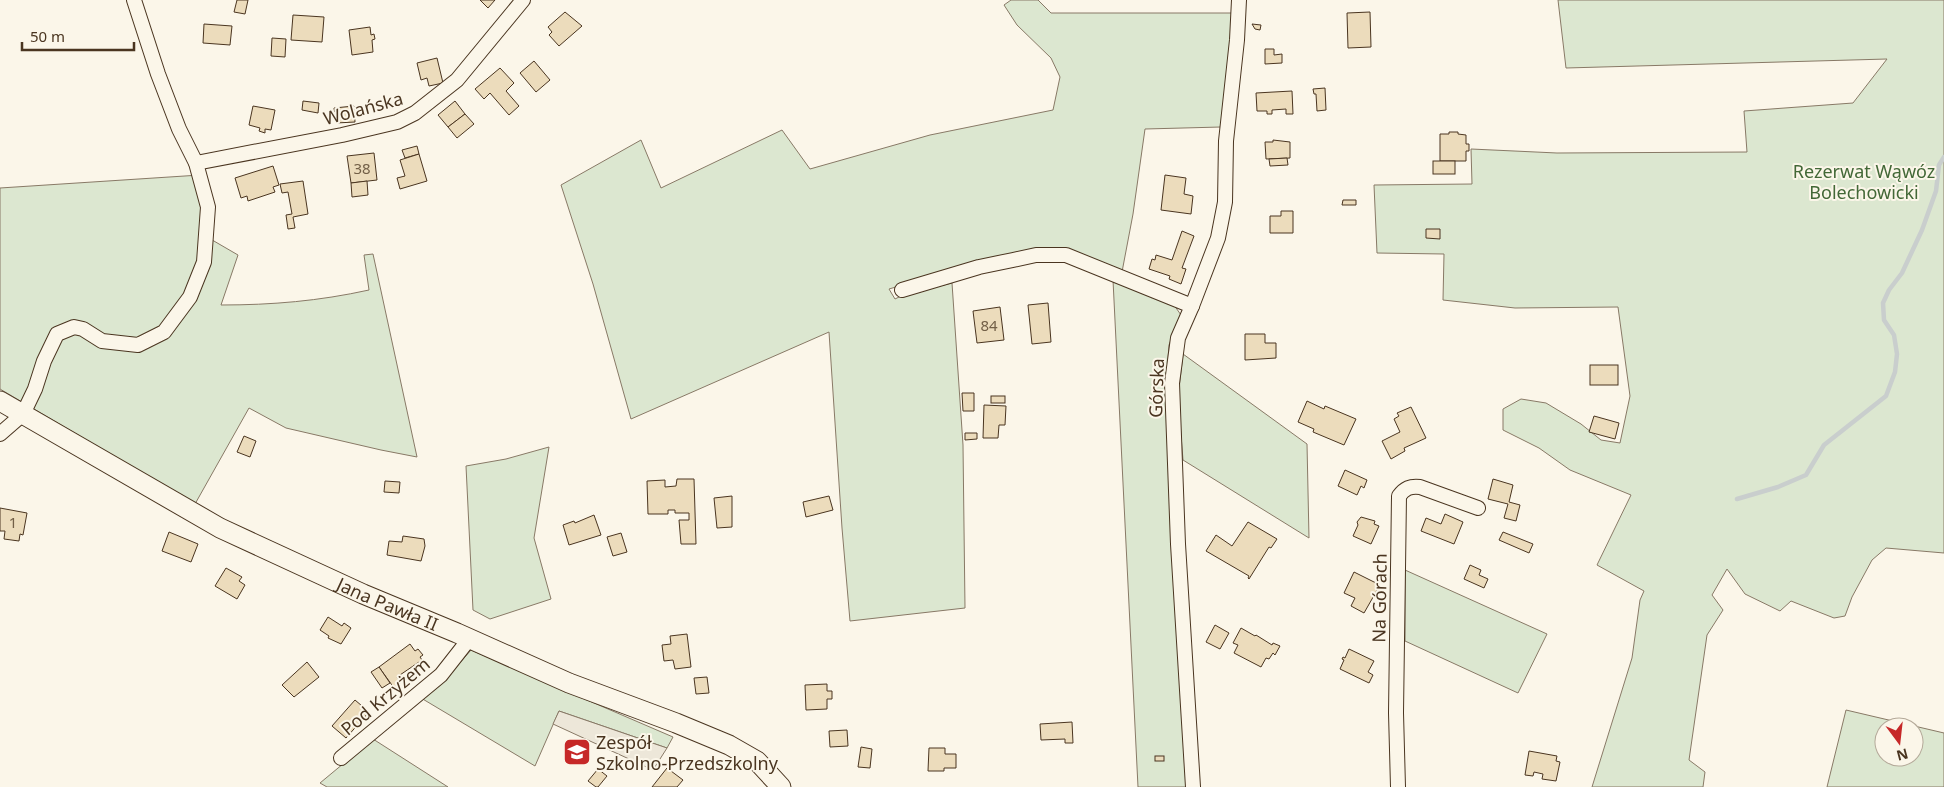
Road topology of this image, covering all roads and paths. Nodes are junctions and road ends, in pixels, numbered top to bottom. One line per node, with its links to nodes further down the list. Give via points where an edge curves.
1 (134, 0): 4 (street, via 179,130)
2 (523, 0): 4 (street, Wolańska, via 457,80 415,113 398,122)
3 (1239, 0): 6 (street, Górska, via 1226,141 1225,202 1218,238)
4 (196, 163): 8 (street, via 208,207 204,262 190,297 164,332 138,345 102,341 84,329 74,327 58,334)
5 (902, 290): 6 (street, via 979,267 1036,255 1066,255)
6 (1192, 306): 14 (street, Górska, via 1178,338 1172,383)
7 (0, 401): 8 (street, Jana Pawła II)
8 (22, 414): 9 (street); 11 (street, Jana Pawła II, via 220,528 363,594)
9 (0, 434)
10 (1478, 508): 15 (street, Na Górach, via 1420,487 1412,486 1399,496)
11 (470, 638): 12 (street, Pod Krzyżem, via 441,675); 13 (street, Jana Pawła II, via 569,683 729,745 757,761)
12 (341, 758)
13 (781, 787)
14 (1193, 787)
15 (1398, 787)

